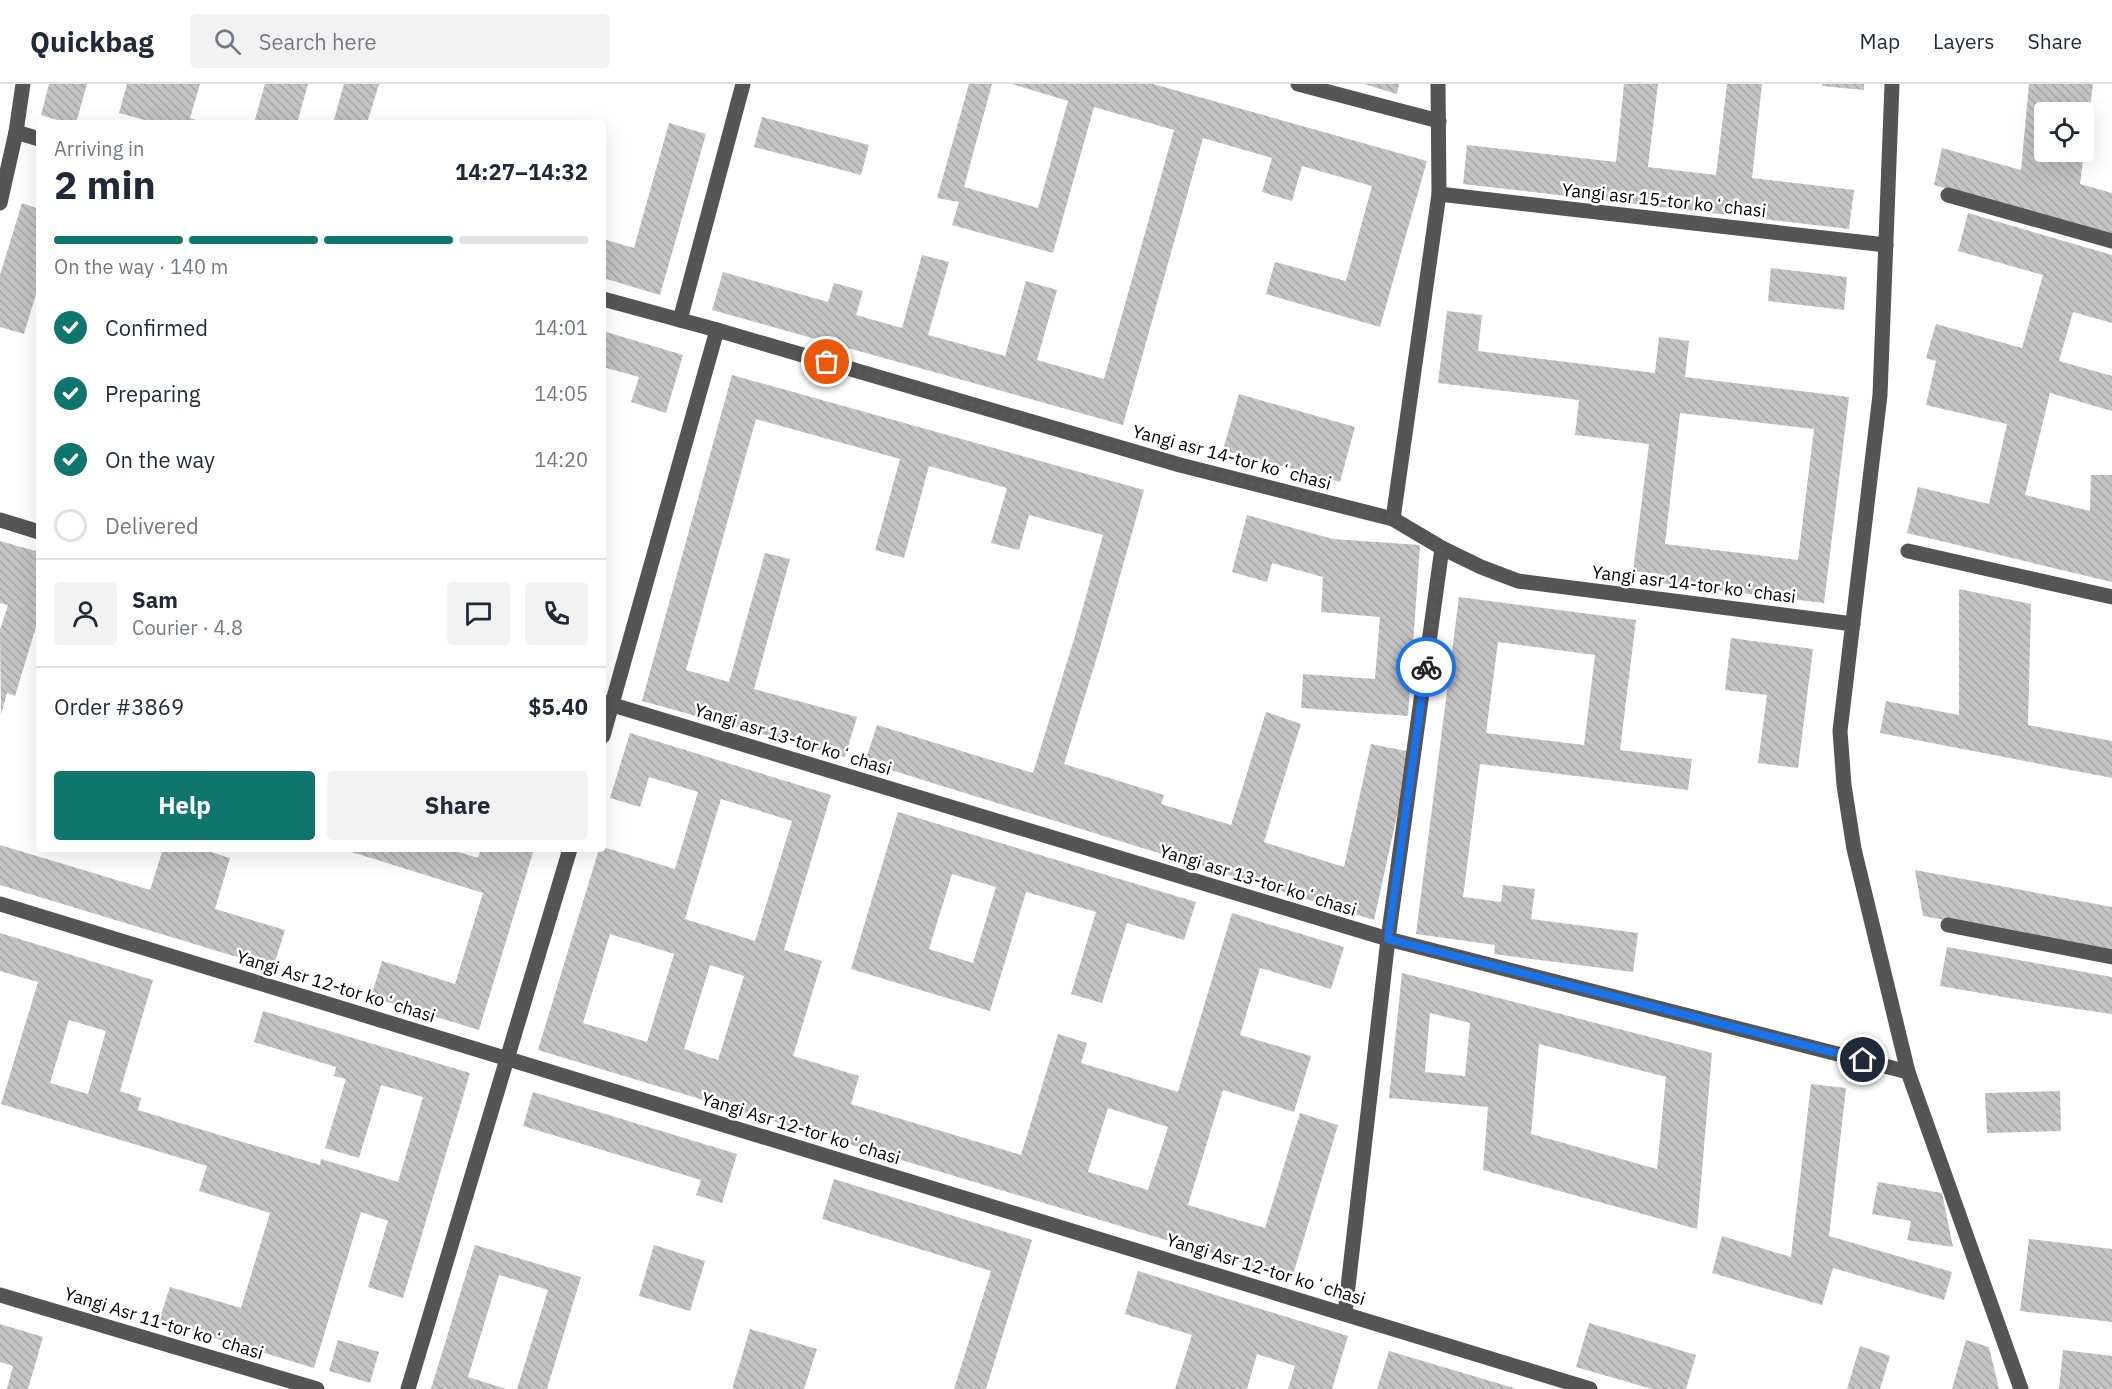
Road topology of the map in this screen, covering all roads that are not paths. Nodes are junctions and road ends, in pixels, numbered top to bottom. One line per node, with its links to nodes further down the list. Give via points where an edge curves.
1 (23, 84): 7 (street)
2 (743, 84): 15 (street)
3 (1298, 84): 6 (street)
4 (1438, 84): 6 (street)
5 (1892, 84): 13 (street)
6 (1439, 121): 9 (street)
7 (16, 132): 8 (street); 11 (street)
8 (36, 138)
9 (1439, 194): 13 (street, Yangi asr 15-tor koʻchasi); 17 (street)
10 (1948, 195): 12 (street)
11 (1, 197)
12 (2112, 241)
13 (1886, 245): 23 (street, via 1880,395)
14 (606, 300): 15 (street, Yangi asr 14-tor koʻchasi)
15 (680, 320): 16 (street, Yangi asr 14-tor koʻchasi)
16 (717, 330): 17 (street, Yangi asr 14-tor koʻchasi, via 1180,465); 24 (street)
17 (1393, 519): 20 (street, Yangi asr 14-tor koʻchasi)
18 (0, 520): 19 (street)
19 (36, 531)
20 (1442, 548): 23 (street, Yangi asr 14-tor koʻchasi, via 1518,581); 28 (street)
21 (1908, 550): 22 (street)
22 (2112, 597)
23 (1853, 624): 31 (street, via 1840,731 1844,785 1854,849)
24 (608, 703): 28 (street, Yangi asr 13-tor koʻchasi)
25 (569, 852): 30 (street)
26 (0, 904): 30 (street, Yangi Asr 12-tor koʻchasi)
27 (1948, 925): 29 (street)
28 (1388, 939): 31 (street, Yangi asr 13-tor koʻchasi); 33 (street)
29 (2112, 957)
30 (507, 1059): 33 (street, Yangi Asr 12-tor koʻchasi); 35 (street)
31 (1908, 1072): 37 (street)
32 (0, 1294): 34 (street, Yangi Asr 11-tor koʻchasi)
33 (1344, 1313): 36 (street, Yangi Asr 12-tor koʻchasi)
34 (316, 1389)
35 (408, 1389)
36 (1590, 1389)
37 (2021, 1389)

